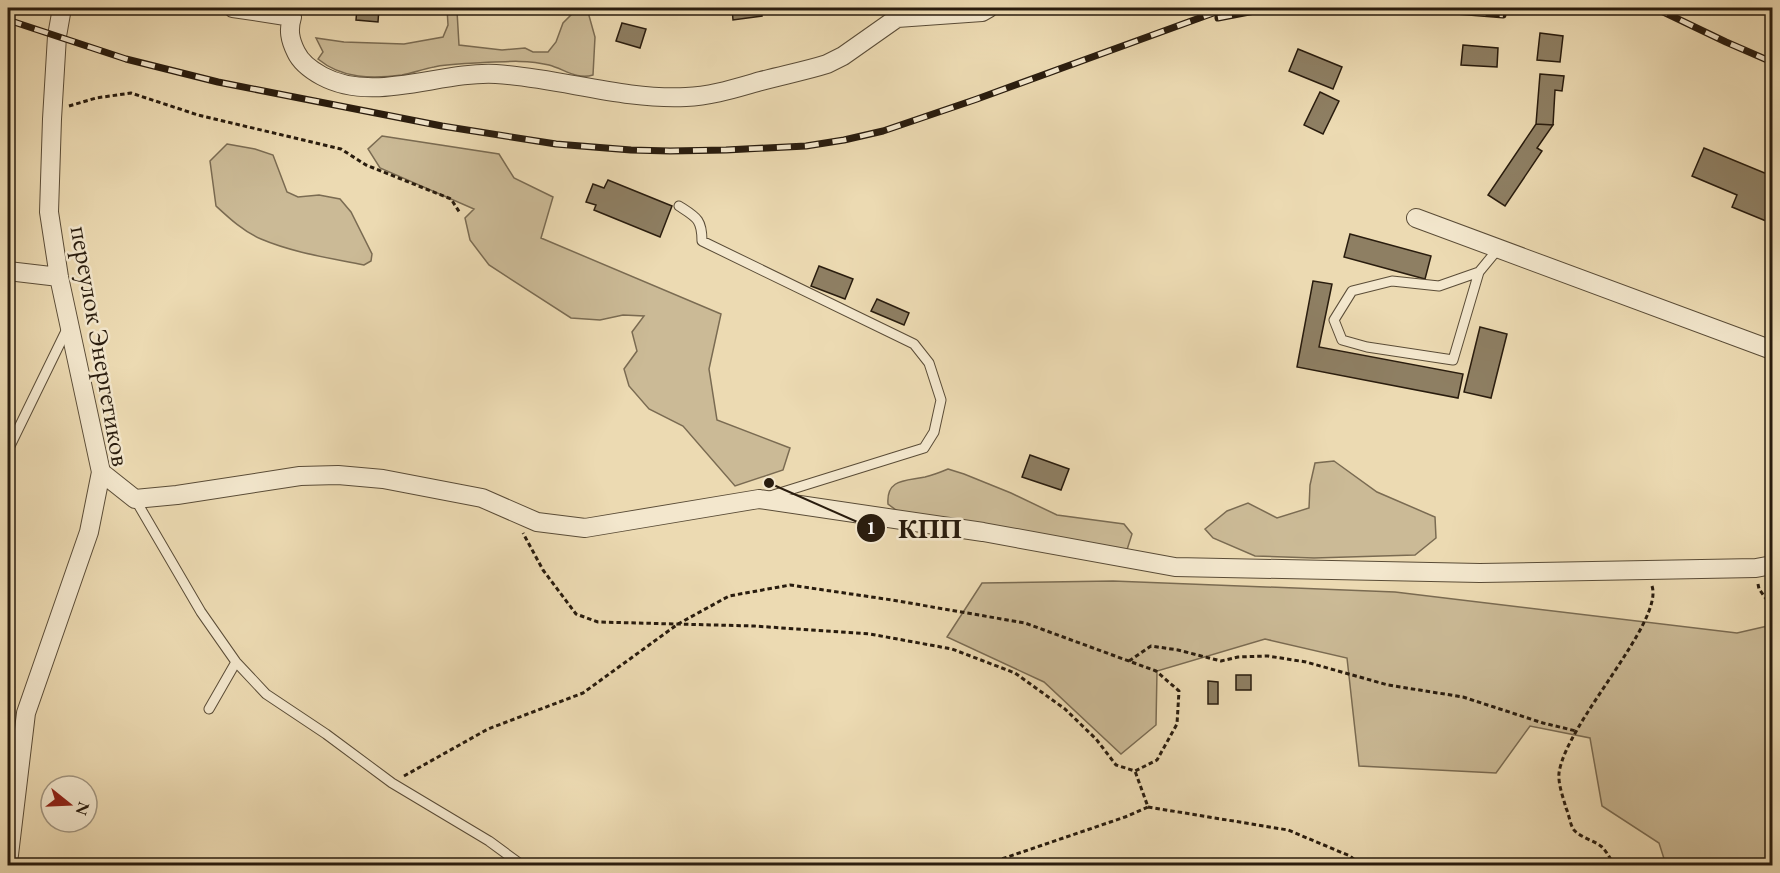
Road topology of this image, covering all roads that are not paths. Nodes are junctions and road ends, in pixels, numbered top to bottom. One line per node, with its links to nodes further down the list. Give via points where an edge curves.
1 (62, 8): 9 (street, переулок Энергетиков, via 57,36 49,212)
2 (233, 8): 3 (street, via 292,17 290,37 298,58 315,72 347,86 377,88 496,74 619,93 684,98 721,93 827,64 897,18 982,12)
3 (989, 8)
4 (680, 206): 15 (lane, via 698,218 702,241 914,344 929,363 941,400 934,432 924,448)
5 (1416, 218): 6 (street)
6 (1498, 249): 8 (lane); 11 (street)
7 (8, 271): 9 (street)
8 (1479, 272): 8 (lane, via 1453,360 1342,340 1334,320 1352,291 1392,281 1440,286)
9 (59, 277): 10 (street, переулок Энергетиков)
10 (70, 324): 12 (lane); 13 (street, переулок Энергетиков)
11 (1773, 350)
12 (8, 450)
13 (101, 472): 14 (street); 19 (street, переулок Энергетиков, via 89,532 26,713)
14 (135, 499): 15 (street, via 300,476 338,475 383,478 482,498 537,522 585,528); 17 (lane, via 201,612)
15 (759, 499): 16 (street, via 983,532 1175,567 1480,573)
16 (1764, 566)
17 (236, 662): 18 (lane); 20 (lane, via 266,694 392,783)
18 (209, 709)
19 (8, 863)
20 (523, 866)

